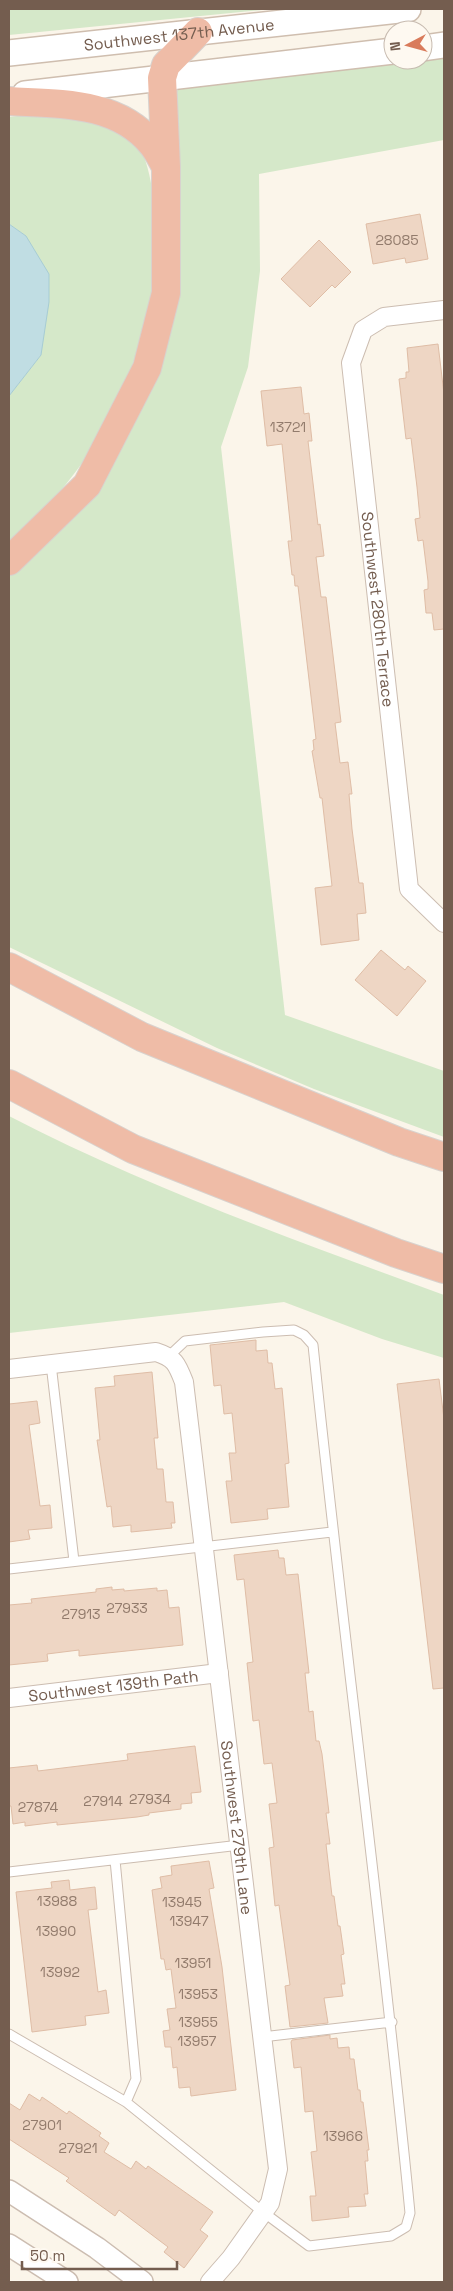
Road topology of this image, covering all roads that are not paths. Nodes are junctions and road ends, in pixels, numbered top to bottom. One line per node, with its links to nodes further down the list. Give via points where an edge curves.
1 (408, 9): 2 (main road, Southwest 137th Avenue)
2 (198, 32): 3 (main road, Southwest 137th Avenue); 5 (highway, via 166,65)
3 (9, 53)
4 (383, 53): 5 (main road)
5 (162, 78): 6 (main road); 8 (highway)
6 (9, 96)
7 (9, 101): 8 (highway, via 76,104 121,118 152,143)
8 (166, 167): 10 (highway, via 166,293 147,368 87,485)
9 (444, 310): 11 (street, Southwest 280th Terrace, via 384,317 363,330 351,363 409,889)
10 (9, 561)
11 (444, 923)
12 (9, 967): 14 (highway, via 142,1037 399,1142)
13 (9, 1084): 15 (highway, via 133,1149)
14 (444, 1157)
15 (444, 1269)
16 (169, 1356): 17 (street, via 156,1352); 19 (lane, via 185,1341 294,1330 304,1335 313,1345); 20 (street, Southwest 279th Lane, via 177,1364 184,1382)
17 (51, 1364): 18 (street); 21 (lane)
18 (9, 1369)
19 (332, 1532): 20 (lane); 28 (lane)
20 (204, 1547): 21 (lane); 23 (street, Southwest 279th Lane)
21 (74, 1561): 22 (lane)
22 (9, 1568)
23 (219, 1673): 24 (street, Southwest 139th Path); 25 (street, Southwest 279th Lane)
24 (9, 1698)
25 (240, 1845): 26 (lane); 30 (street, Southwest 279th Lane)
26 (115, 1860): 27 (lane); 31 (lane, via 136,2079)
27 (9, 1872)
28 (392, 2022): 30 (lane); 33 (lane, via 410,2213 406,2227 391,2236 309,2246)
29 (9, 2034): 31 (lane)
30 (262, 2037): 33 (street, Southwest 279th Lane, via 278,2170 270,2203)
31 (126, 2102): 33 (lane)
32 (9, 2191): 36 (street, via 97,2248)
33 (263, 2212): 37 (street, Southwest 279th Lane)
34 (9, 2245): 35 (street)
35 (67, 2282)
36 (142, 2282)
37 (210, 2282)

